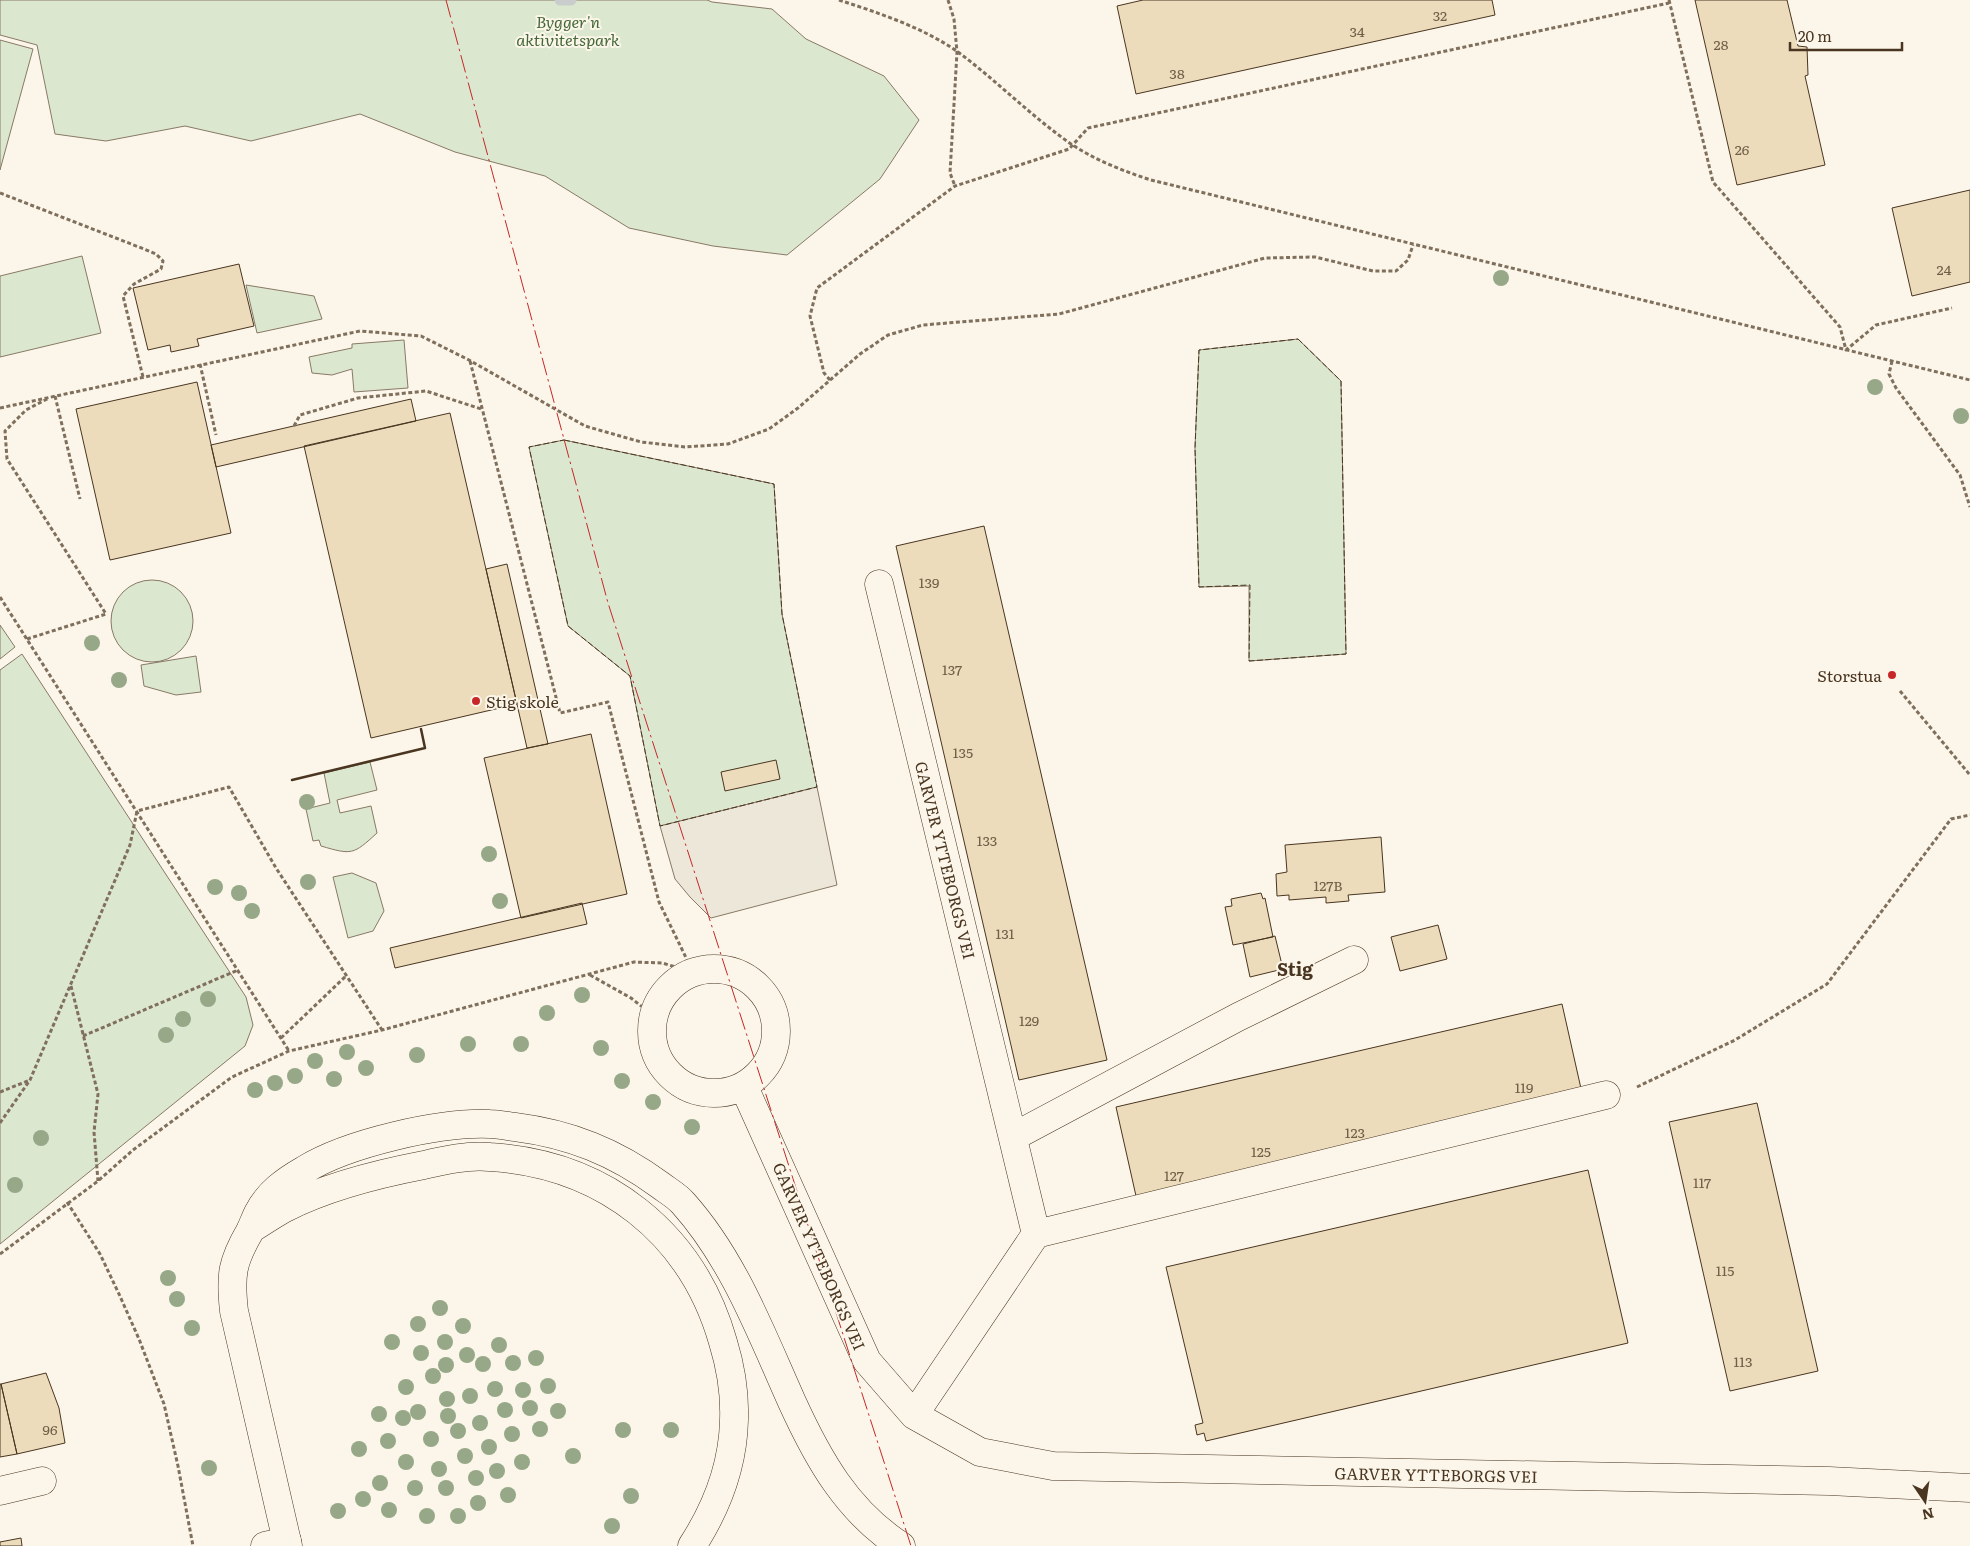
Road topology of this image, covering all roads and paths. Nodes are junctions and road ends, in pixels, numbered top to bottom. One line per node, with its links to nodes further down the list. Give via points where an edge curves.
1 (839, 0): 4 (path, via 886,15)
2 (948, 0): 4 (path)
3 (1669, 1): 5 (path, via 1088,128); 10 (path, via 1713,182 1840,326)
4 (958, 52): 5 (path); 6 (path, via 950,173)
5 (1072, 145): 6 (path, via 1069,149); 8 (path, via 1114,167 1151,180)
6 (955, 186): 15 (path, via 817,288 810,316 824,373)
7 (0, 193): 14 (path, via 156,254 163,261 161,269 134,284 122,296)
8 (1413, 245): 10 (path); 15 (path, via 1408,260 1396,271 1373,271 1315,257 1265,258 1060,314 923,325 888,335)
9 (1952, 308): 10 (path, via 1876,325)
10 (1846, 350): 12 (path)
11 (469, 360): 13 (path, via 421,336 360,332); 15 (path, via 584,426 641,442 685,447 728,444 769,429); 19 (path)
12 (1892, 361): 16 (path); 23 (path, via 1889,374 1896,388 1960,476)
13 (200, 364): 14 (path); 21 (path)
14 (143, 377): 17 (path)
15 (830, 380)
16 (1970, 380)
17 (55, 395): 18 (path); 22 (path); 26 (path, via 26,410 5,431 7,458 106,614)
18 (0, 408)
19 (482, 409): 20 (path, via 426,391 358,398 300,414); 33 (path, via 560,713 608,702 659,902)
20 (294, 426)
21 (216, 435)
22 (80, 499)
23 (1970, 507)
24 (879, 584): 47 (main road, GARVER YTTEBORGS VEI)
25 (0, 597): 26 (path)
26 (27, 639): 29 (path)
27 (1900, 691): 28 (path)
28 (1970, 774)
29 (137, 811): 32 (path); 35 (path, via 229,787 276,868); 36 (path, via 130,845)
30 (1970, 815): 45 (path, via 1951,819 1827,984 1734,1040 1643,1086)
31 (1354, 960): 47 (main road, via 1238,1017)
32 (238, 970): 39 (path); 40 (path)
33 (693, 972): 34 (path, via 662,963 634,962); 37 (main road, via 671,986 658,1004); 43 (main road, via 731,971 750,980 770,1004 776,1024 775,1046 768,1063 754,1080)
34 (589, 974): 37 (path, via 631,998); 38 (path)
35 (346, 976): 38 (path); 40 (path)
36 (71, 986): 39 (path); 42 (path)
37 (655, 1017): 43 (main road, via 652,1030 655,1051 660,1063 675,1080 694,1090 723,1093)
38 (382, 1030): 41 (path)
39 (83, 1036): 48 (path, via 98,1094 94,1132)
40 (281, 1038): 41 (path)
41 (289, 1051): 48 (path, via 232,1077 133,1150)
42 (30, 1080): 44 (path); 46 (path)
43 (744, 1086): 53 (main road, GARVER YTTEBORGS VEI, via 867,1361)
44 (0, 1092)
45 (1606, 1095): 51 (main road)
46 (0, 1123)
47 (1013, 1137): 51 (main road, GARVER YTTEBORGS VEI)
48 (98, 1181): 49 (path)
49 (67, 1202): 52 (path); 58 (path, via 100,1254 139,1339 164,1404)
50 (251, 1228): 57 (main road, via 240,1248 231,1286); 59 (main road, via 285,1208 358,1181 452,1159 489,1156 533,1162 569,1173 604,1188 634,1208 657,1226 681,1254 702,1287 717,1320 734,1392 730,1455 720,1493); 60 (main road, via 271,1193 290,1178 314,1164 400,1135 490,1124 577,1139 612,1155 681,1201 708,1234 751,1308 829,1474 853,1504)
51 (1036, 1234): 53 (main road)
52 (0, 1254)
53 (914, 1415): 55 (main road, GARVER YTTEBORGS VEI, via 980,1452 1054,1466 1819,1481)
54 (42, 1481): 56 (main road)
55 (1970, 1488)
56 (0, 1491)
57 (280, 1544)
58 (193, 1546)
59 (692, 1546)
60 (901, 1546)

